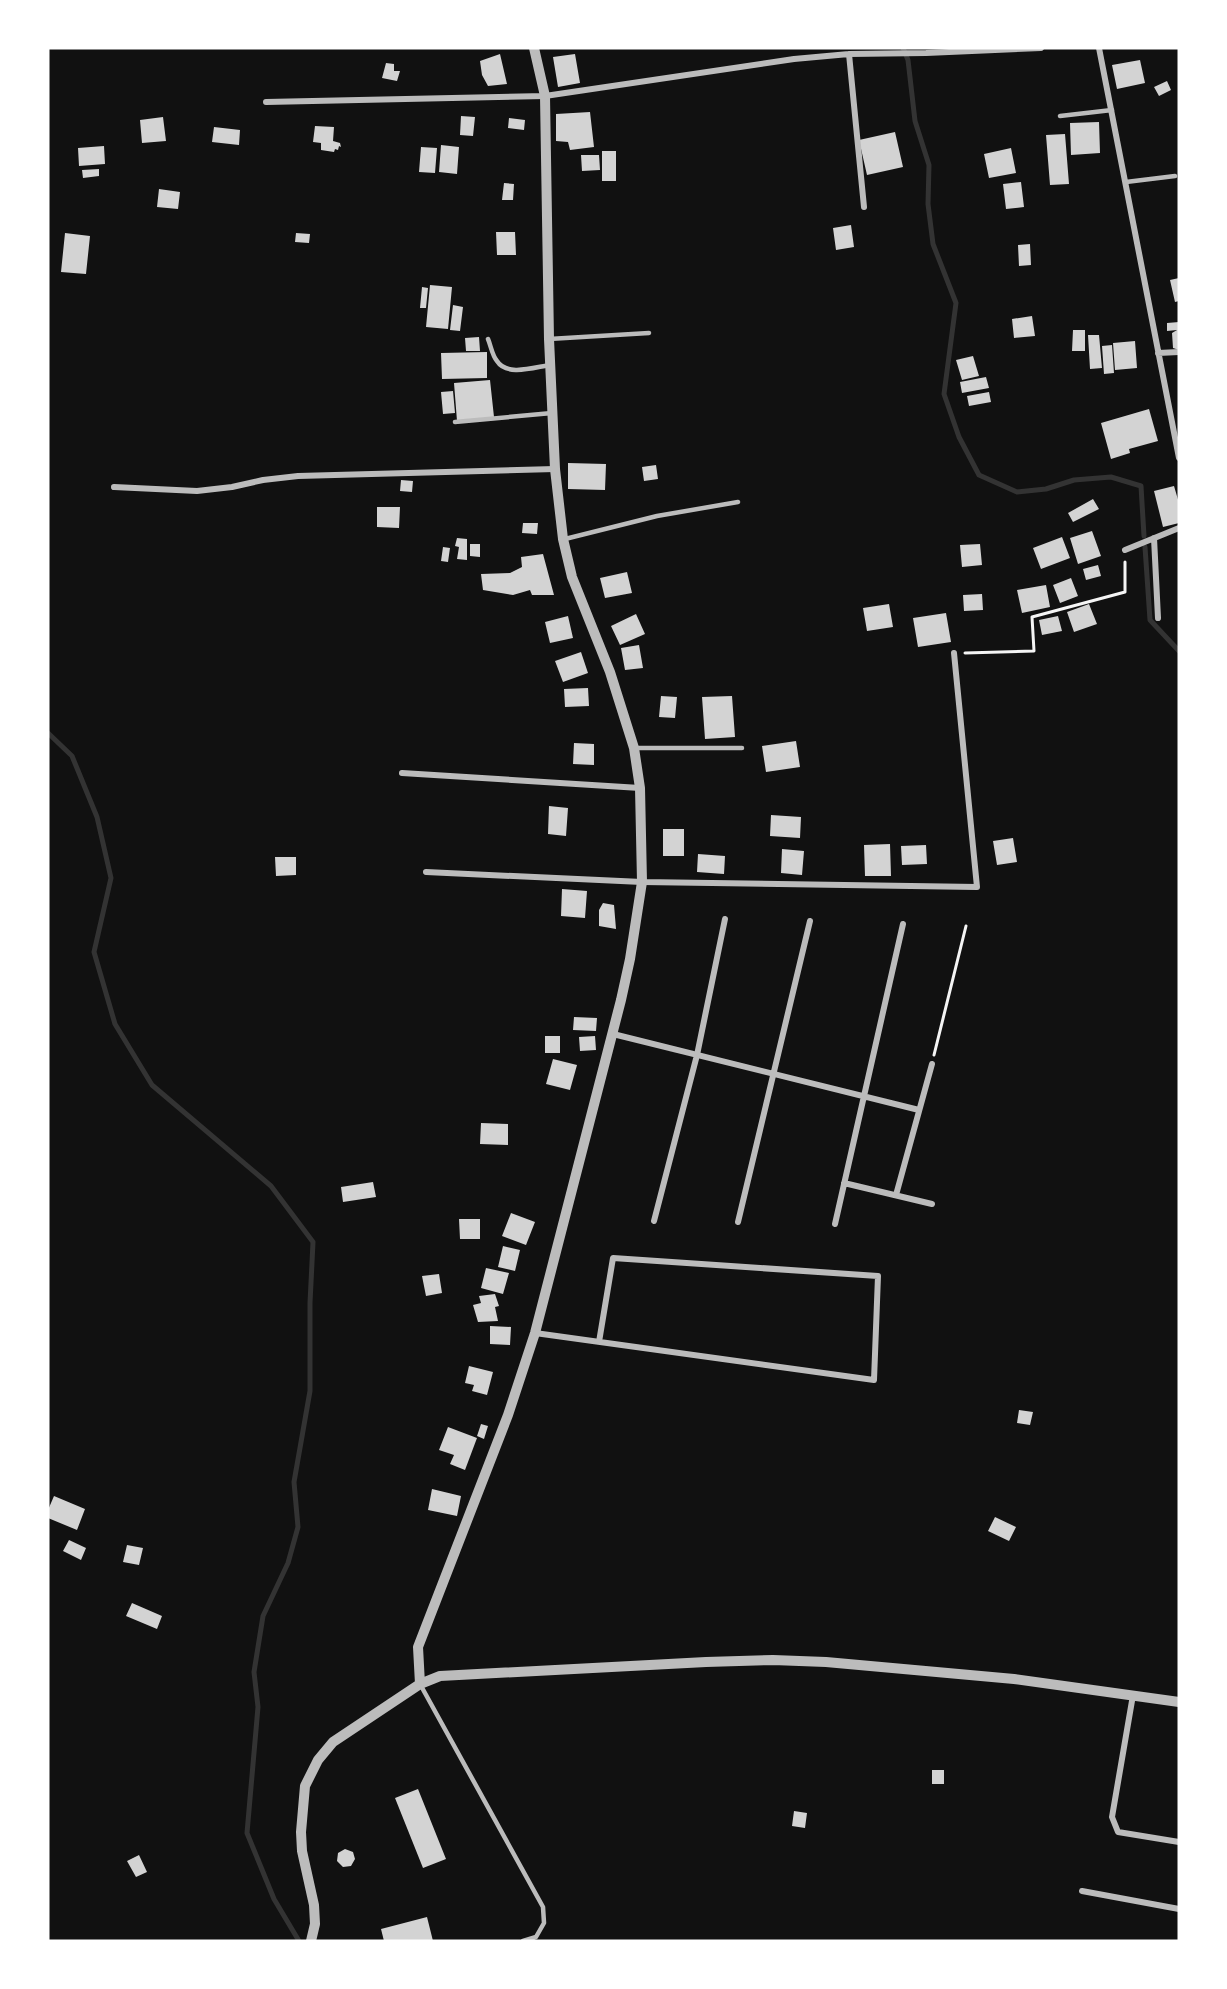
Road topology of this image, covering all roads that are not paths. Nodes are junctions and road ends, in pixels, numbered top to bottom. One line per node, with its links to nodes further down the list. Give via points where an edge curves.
1 (534, 48): 5 (street)
2 (1041, 48): 4 (street)
3 (1099, 48): 7 (street)
4 (849, 54): 5 (street); 11 (street)
5 (545, 96): 6 (street); 14 (street)
6 (266, 102)
7 (1112, 110): 8 (lane); 10 (street)
8 (1060, 116)
9 (1175, 176): 10 (lane)
10 (1126, 182): 16 (street)
11 (864, 207)
12 (649, 333): 14 (lane)
13 (488, 339): 17 (lane, via 502,368)
14 (549, 339): 17 (street)
15 (1179, 352): 16 (street)
16 (1158, 353): 20 (street)
17 (550, 365): 18 (street)
18 (552, 413): 19 (lane); 21 (street)
19 (455, 422)
20 (1179, 458)
21 (555, 469): 22 (street, via 298,476 197,491); 26 (street)
22 (114, 487)
23 (738, 502): 26 (lane, via 657,516)
24 (1179, 528): 25 (street)
25 (1154, 538): 27 (street); 28 (street)
26 (563, 539): 30 (street, via 572,577 610,672)
27 (1125, 550)
28 (1158, 618)
29 (954, 653): 35 (street, via 977,887)
30 (634, 748): 31 (lane); 33 (street)
31 (742, 748)
32 (402, 773): 33 (street)
33 (640, 788): 35 (street)
34 (426, 872): 35 (street)
35 (642, 882): 39 (street)
36 (725, 919): 40 (street)
37 (810, 921): 42 (street)
38 (903, 924): 43 (street)
39 (613, 1034): 40 (street); 51 (street)
40 (697, 1055): 42 (street); 48 (street)
41 (932, 1064): 44 (street)
42 (773, 1074): 43 (street); 49 (street)
43 (864, 1096): 44 (street); 45 (street)
44 (919, 1110): 46 (street)
45 (844, 1183): 46 (street); 50 (street)
46 (896, 1195): 47 (street)
47 (932, 1204)
48 (654, 1221)
49 (738, 1222)
50 (835, 1224)
51 (535, 1333): 52 (street); 53 (street, via 508,1415 418,1647)
52 (599, 1342): 52 (street, via 874,1380 878,1276 613,1258)
53 (420, 1684): 54 (street, via 440,1676 773,1660 1014,1679); 59 (street, via 333,1742 304,1786 302,1851 314,1905); 60 (lane, via 543,1907 544,1923 536,1937)
54 (1133, 1695): 55 (street); 56 (street, via 1112,1817 1118,1832)
55 (1179, 1702)
56 (1179, 1842)
57 (1082, 1891): 58 (street)
58 (1179, 1909)
59 (312, 1940)
60 (523, 1941)

